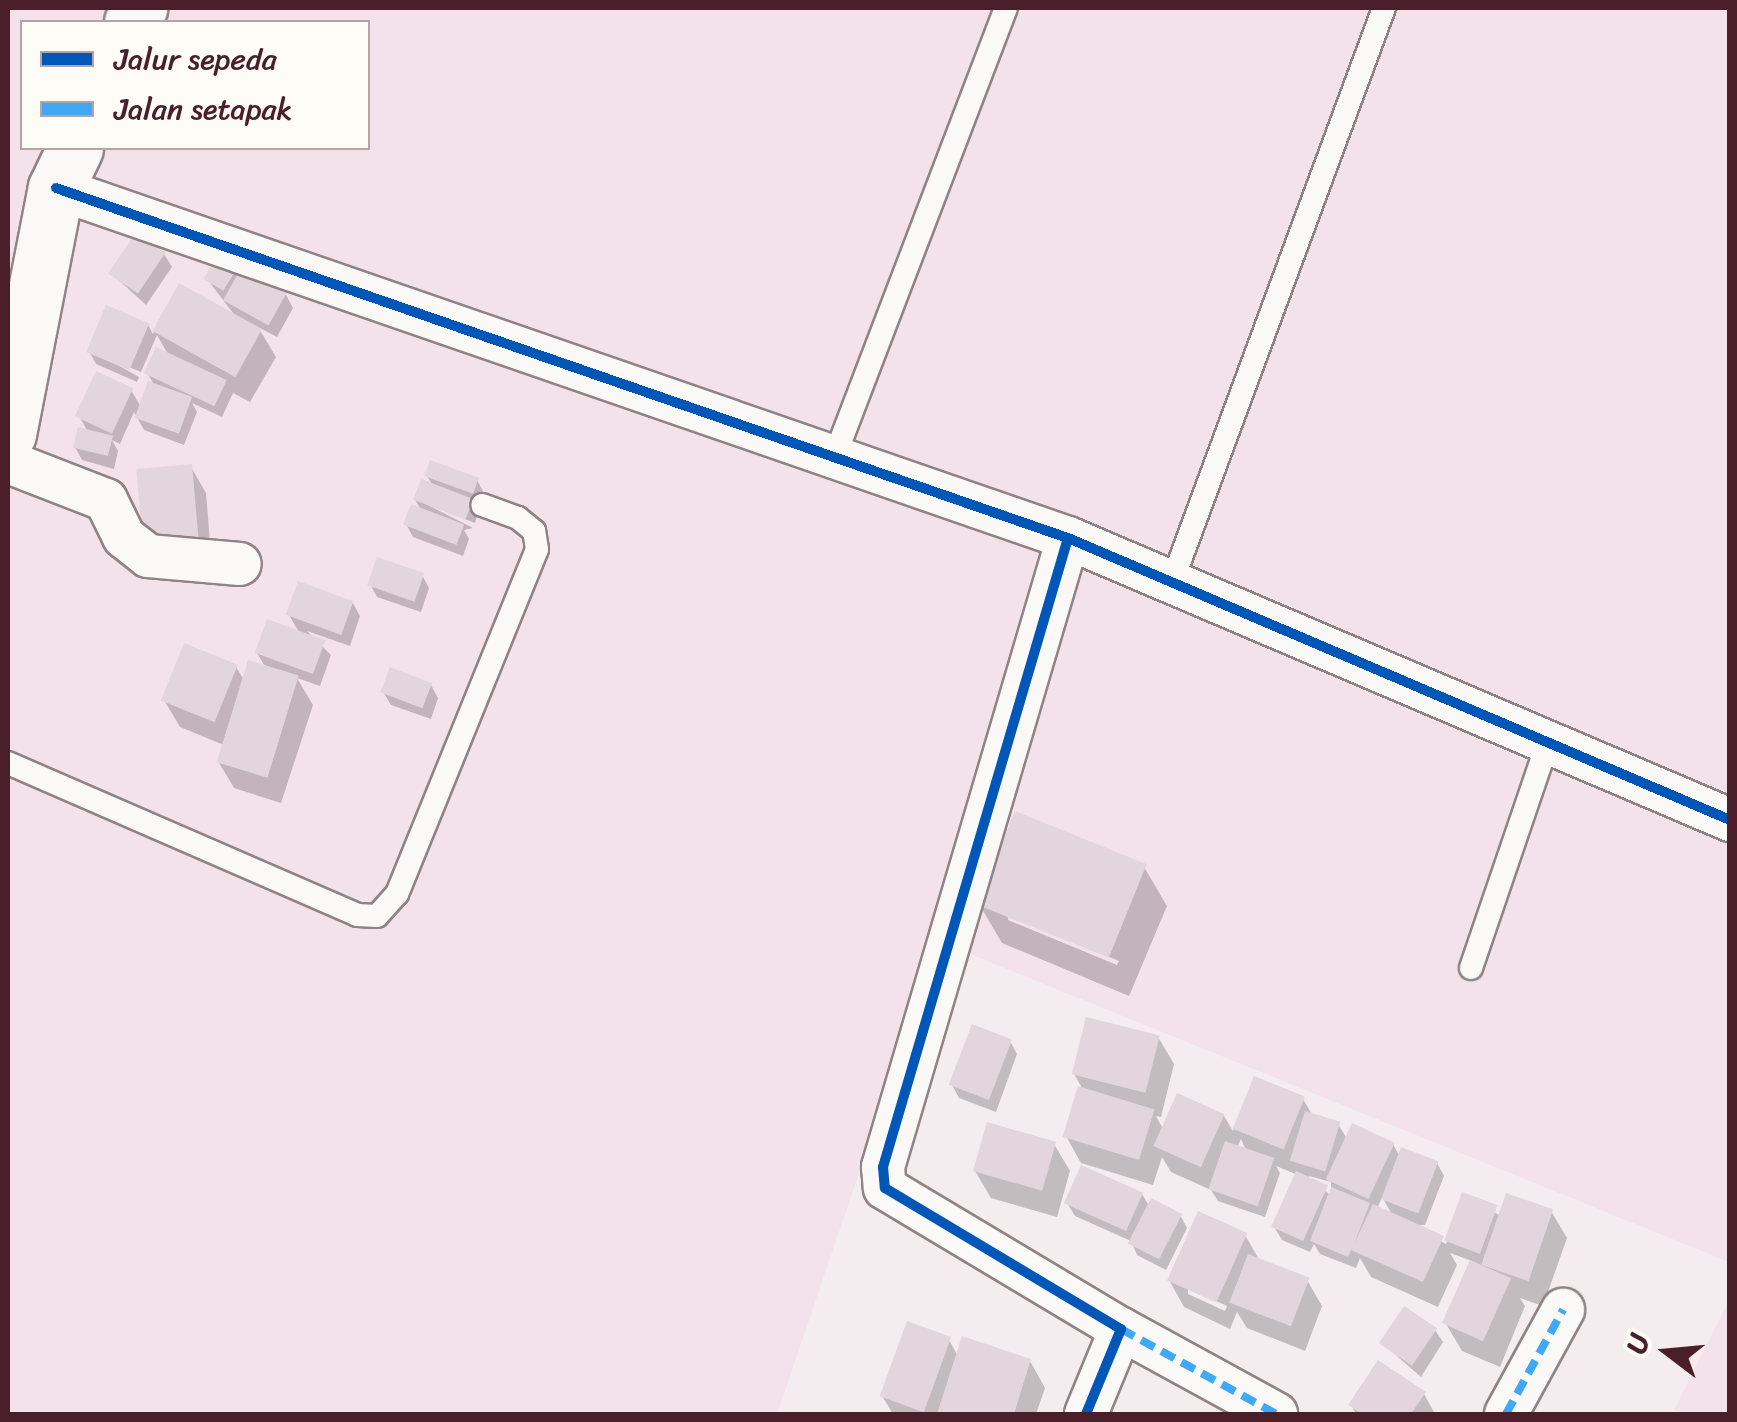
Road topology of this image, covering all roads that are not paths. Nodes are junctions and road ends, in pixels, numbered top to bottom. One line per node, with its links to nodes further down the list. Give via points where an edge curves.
1 (1006, 8): 5 (lane)
2 (1384, 8): 10 (lane)
3 (66, 168): 4 (street); 5 (street)
4 (8, 434)
5 (836, 453): 8 (street)
6 (8, 462): 9 (street, via 106,500 124,537 148,556)
7 (482, 505): 12 (lane, via 534,531 537,548 397,894 377,916 357,916)
8 (1068, 538): 10 (street); 16 (street, via 883,1167 885,1188)
9 (240, 564)
10 (1172, 582): 11 (street)
11 (1547, 744): 13 (street); 14 (lane)
12 (8, 762)
13 (1730, 820)
14 (1472, 968)
15 (1563, 1310): 19 (street)
16 (1121, 1329): 17 (street); 18 (street)
17 (1086, 1414)
18 (1276, 1414)
19 (1506, 1414)

